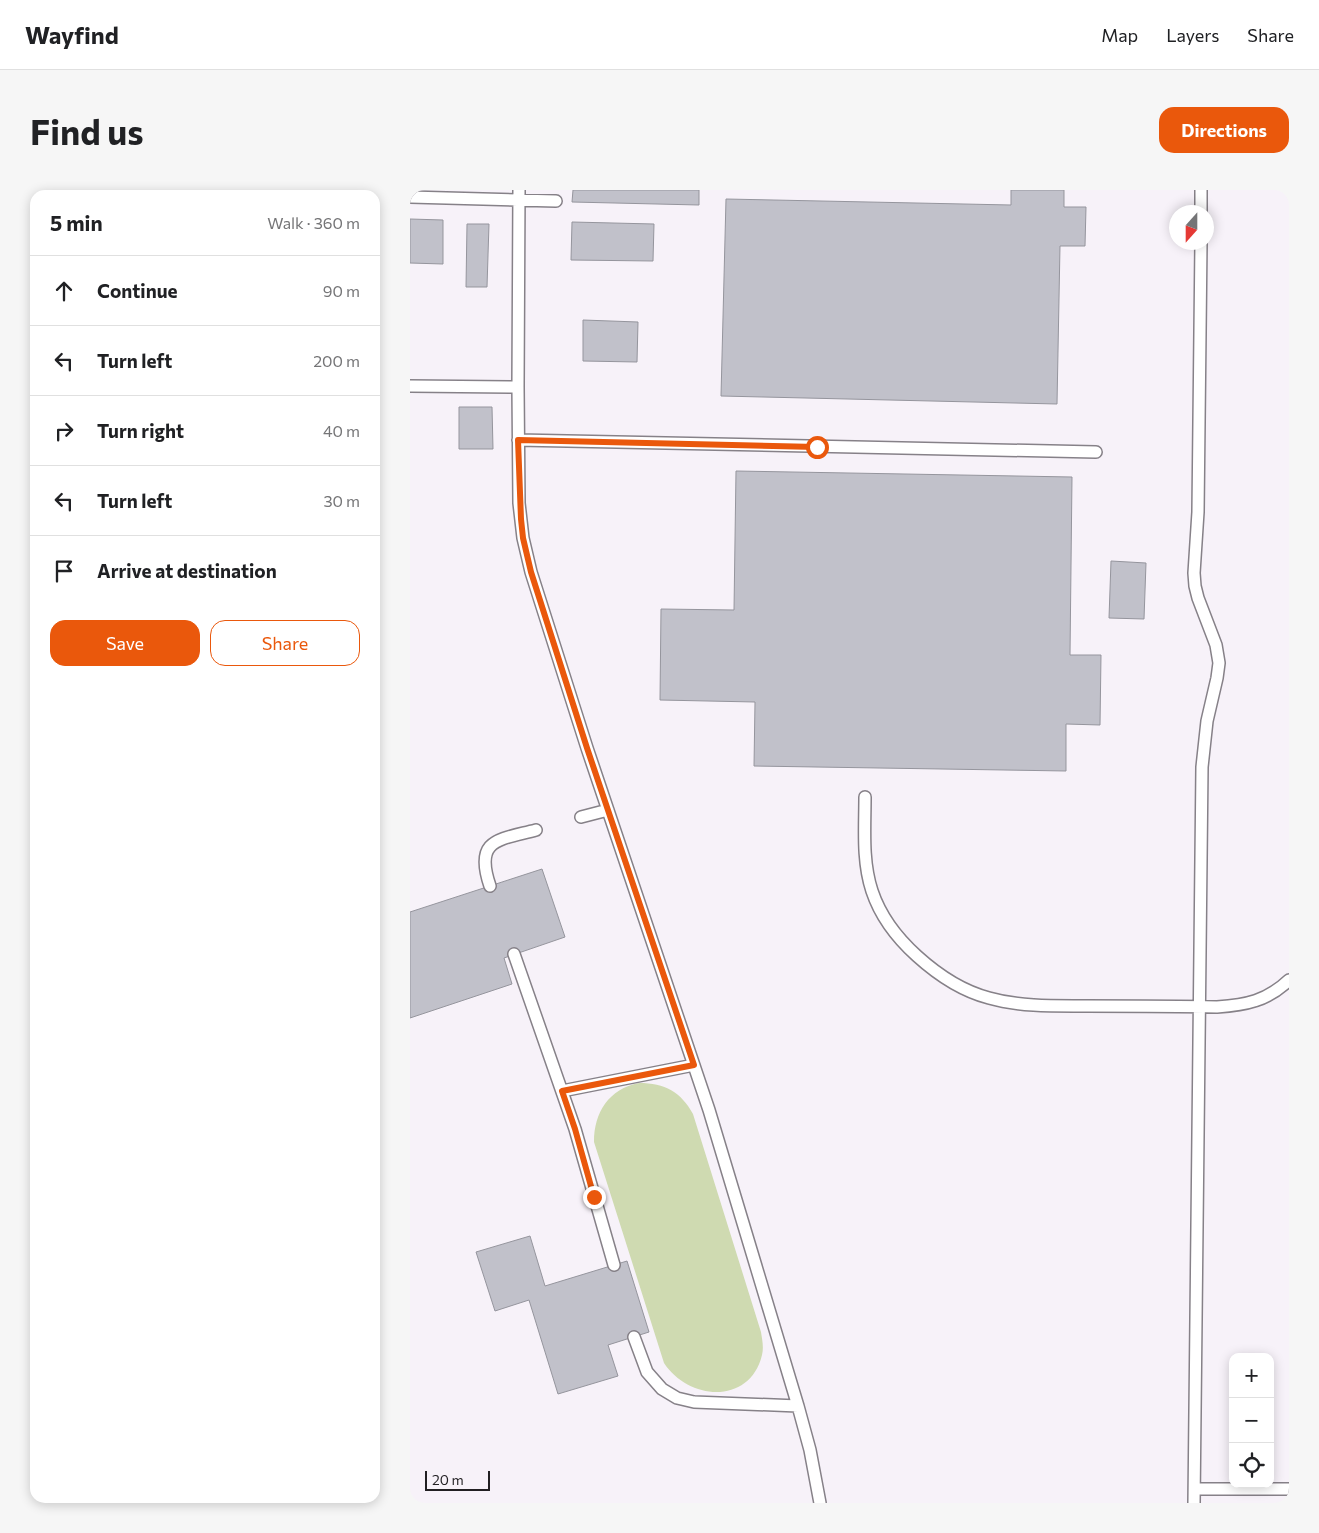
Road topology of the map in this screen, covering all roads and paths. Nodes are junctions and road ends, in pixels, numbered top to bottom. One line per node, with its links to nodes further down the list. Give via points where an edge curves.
1 (1201, 190): 5 (lane)
2 (519, 194): 3 (lane); 4 (lane); 8 (lane)
3 (410, 197)
4 (556, 201)
5 (1201, 205)
6 (1201, 250): 18 (lane, via 1198,512 1194,573 1202,612 1216,645 1219,670 1207,721 1202,767)
7 (410, 386): 8 (lane)
8 (518, 387): 9 (lane)
9 (518, 440): 10 (lane); 12 (lane, via 523,538)
10 (1096, 452)
11 (865, 797): 18 (lane, via 866,856 878,906 907,947 950,981 990,999 1029,1004)
12 (608, 810): 13 (lane); 19 (lane)
13 (582, 818)
14 (536, 830): 15 (lane, via 498,841 486,851 484,866)
15 (490, 886)
16 (514, 954): 20 (lane)
17 (1289, 980): 18 (lane, via 1273,994 1257,1001)
18 (1200, 1006): 24 (lane)
19 (694, 1065): 20 (lane); 23 (lane)
20 (562, 1091): 21 (lane)
21 (614, 1265)
22 (634, 1337): 23 (lane, via 647,1372 677,1398 694,1402)
23 (798, 1406): 26 (lane)
24 (1194, 1489): 25 (lane); 27 (lane)
25 (1289, 1489)
26 (820, 1503)
27 (1194, 1503)

